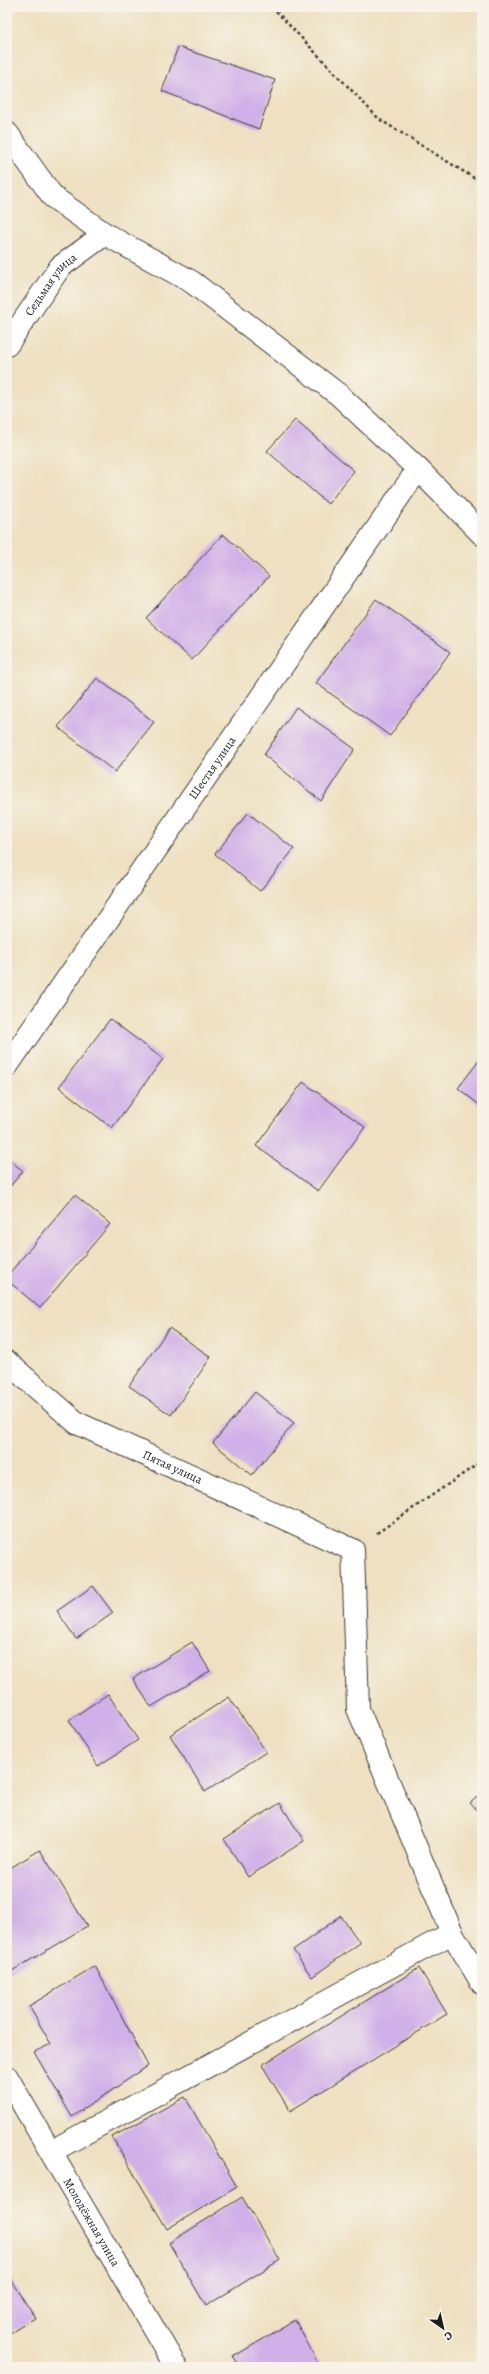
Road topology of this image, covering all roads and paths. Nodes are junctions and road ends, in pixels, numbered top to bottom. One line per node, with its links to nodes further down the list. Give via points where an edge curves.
1 (272, 7): 3 (path, via 379,119)
2 (7, 133): 4 (street, via 53,198)
3 (482, 183)
4 (105, 234): 5 (street, Седьмая улица, via 60,267); 6 (street, via 192,282 339,394)
5 (7, 345)
6 (418, 469): 7 (street); 8 (street, Шестая улица)
7 (482, 534)
8 (7, 1066)
9 (7, 1362): 11 (street, Пятая улица, via 77,1423)
10 (482, 1461): 11 (path)
11 (353, 1550): 12 (street, via 358,1709)
12 (452, 1933): 13 (street); 15 (street)
13 (482, 1983)
14 (7, 2077): 15 (street, Молодёжная улица)
15 (52, 2152): 16 (street, Молодёжная улица)
16 (176, 2367)

